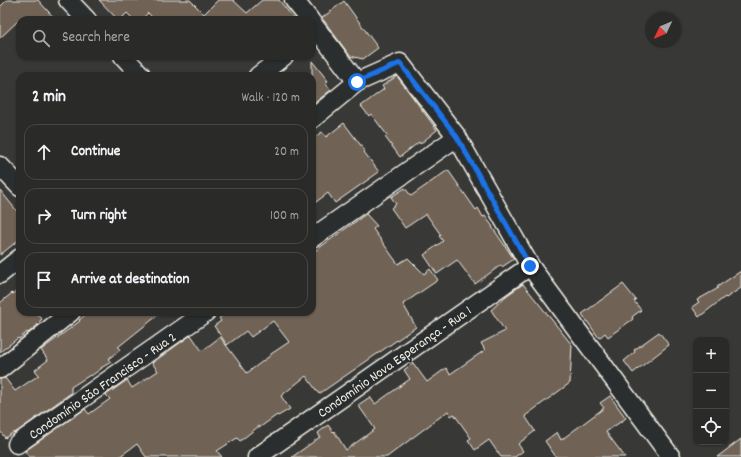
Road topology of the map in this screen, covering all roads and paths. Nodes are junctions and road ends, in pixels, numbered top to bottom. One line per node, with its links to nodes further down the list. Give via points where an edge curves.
1 (68, 0): 3 (street)
2 (294, 0): 4 (street)
3 (83, 16)
4 (305, 16)
5 (316, 31): 10 (street)
6 (126, 60): 8 (street)
7 (279, 60): 9 (street)
8 (139, 72)
9 (263, 72)
10 (357, 82): 11 (street); 12 (street, via 400,63)
11 (316, 116)
12 (457, 137): 15 (street); 17 (street)
13 (0, 166): 14 (street)
14 (16, 183)
15 (316, 235)
16 (16, 261): 18 (street)
17 (530, 266): 23 (street, Condomínio Nova Esperança - Rua 1); 24 (street)
18 (0, 274)
19 (66, 316): 21 (street)
20 (200, 316): 22 (street, Condomínio São Francisco - Rua 2)
21 (0, 370)
22 (17, 444)
23 (257, 457)
24 (671, 457)

